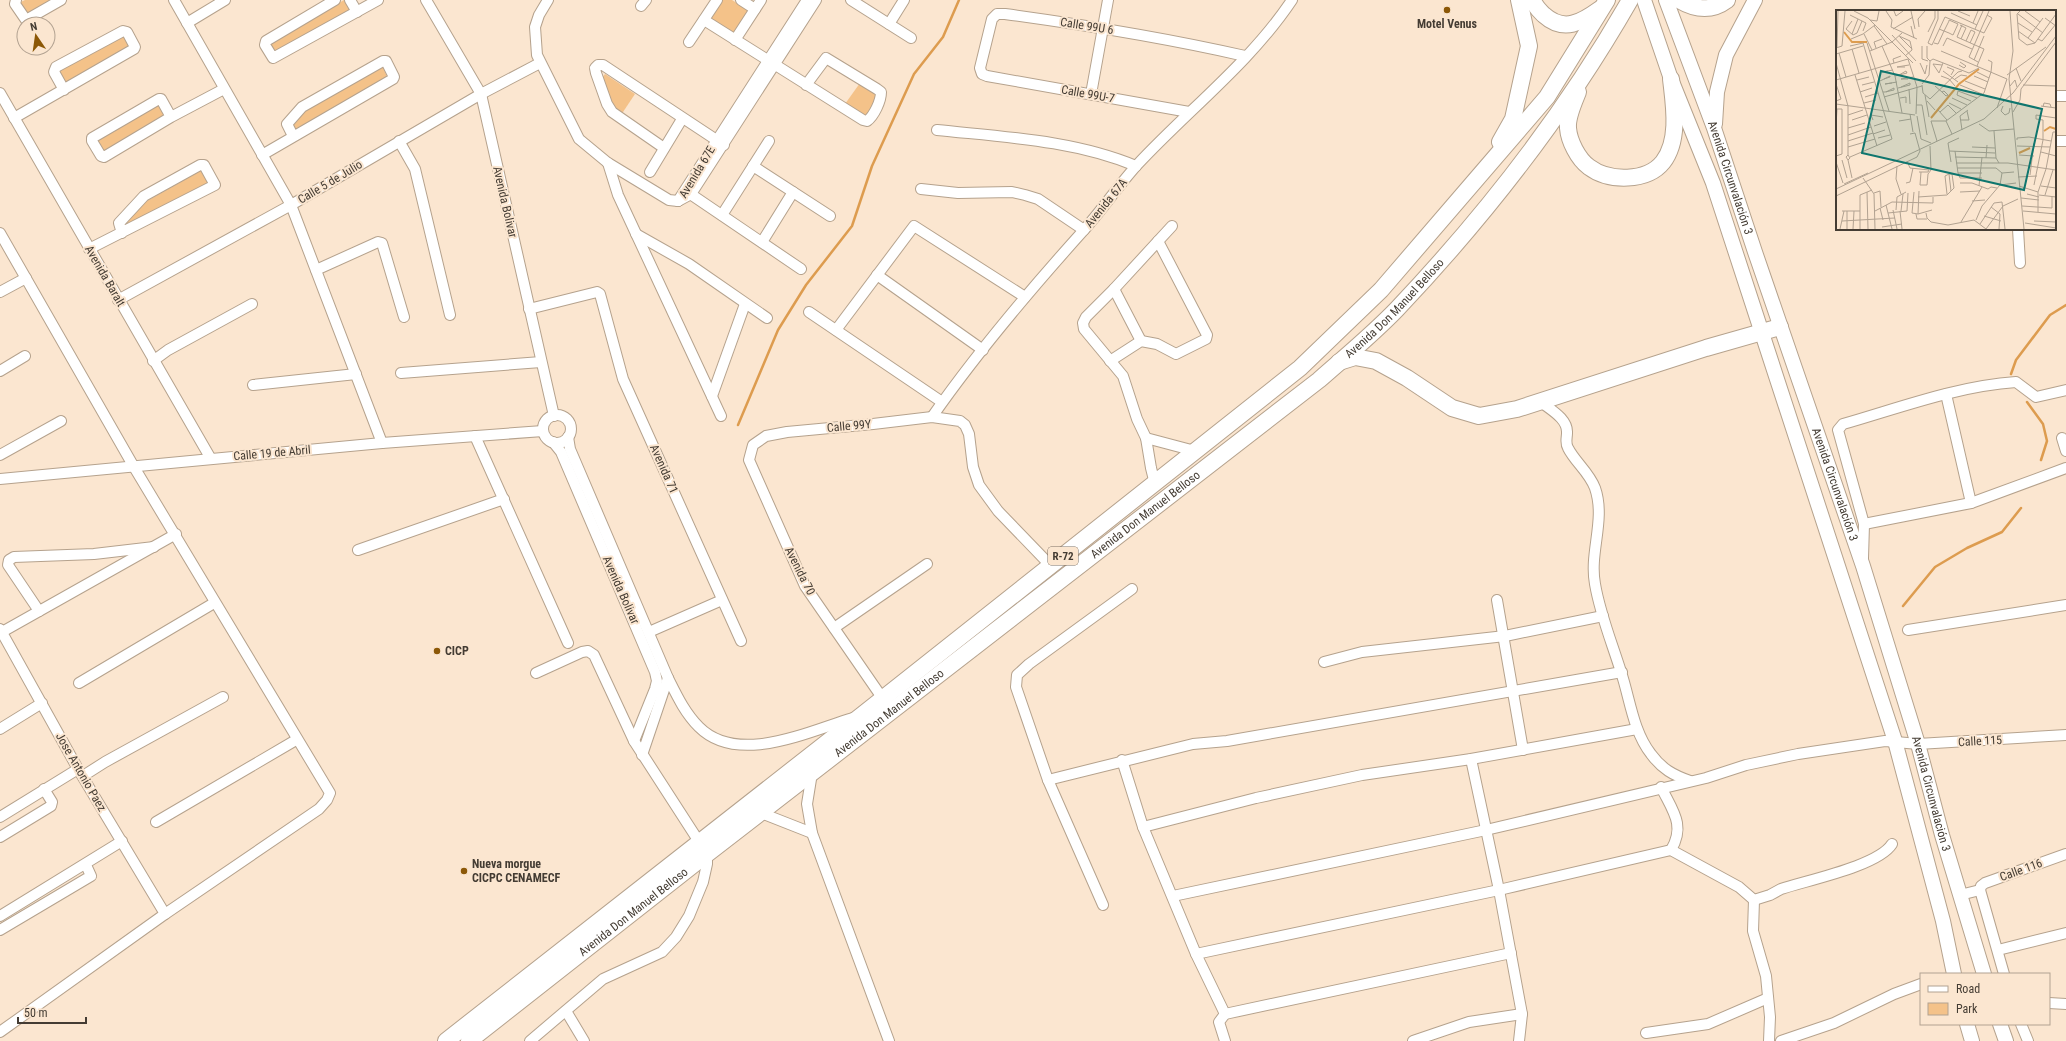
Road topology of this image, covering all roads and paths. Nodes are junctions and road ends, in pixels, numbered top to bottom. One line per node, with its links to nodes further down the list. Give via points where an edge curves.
1 (16, 0): 2 (street, via 15,4 26,20)
2 (61, 0)
3 (174, 0): 32 (street)
4 (225, 0): 32 (street)
5 (335, 0): 30 (street, via 266,41 265,44 273,58)
6 (350, 0): 30 (street)
7 (378, 0): 30 (street)
8 (426, 0): 49 (street, Avenida Bolivar)
9 (548, 0): 38 (street, via 535,27)
10 (556, 0): 38 (street, via 544,19)
11 (717, 0): 31 (street)
12 (741, 0): 29 (street)
13 (761, 0): 29 (street)
14 (806, 0): 40 (street, Avenida 67E)
15 (816, 0): 40 (street, Avenida 67E)
16 (904, 0): 33 (street)
17 (1108, 0): 34 (street)
18 (1292, 0): 39 (street, Avenida 67A)
19 (1519, 0): 66 (main road, via 1529,46 1512,119)
20 (1533, 0): 28 (main road, via 1535,6 1551,22 1568,26 1588,18)
21 (1630, 0): 43 (main road, Avenida Don Manuel Belloso / R-72)
22 (1644, 0): 44 (main road, Avenida Circunvalación 3)
23 (1666, 0): 55 (main road, Avenida Circunvalación 3)
24 (1679, 0): 25 (main road, via 1690,7 1708,10)
25 (1727, 0)
26 (1755, 0): 55 (main road, via 1726,55 1717,92)
27 (856, 1): 33 (street)
28 (1606, 3): 66 (main road, Avenida Don Manuel Belloso / R-72, via 1547,97)
29 (755, 9): 36 (street)
30 (357, 12)
31 (704, 20): 36 (street); 37 (street)
32 (187, 23): 46 (street)
33 (889, 24): 35 (street)
34 (1104, 27): 39 (street, Calle 99U 6); 42 (street, Calle 99U 6, via 997,14 988,30 980,68 982,74); 50 (street)
35 (911, 38)
36 (735, 40): 40 (street)
37 (689, 42)
38 (535, 46): 41 (street)
39 (1245, 56): 51 (street, Avenida 67A, via 1219,86)
40 (771, 62): 45 (street); 60 (street, Avenida 67E)
41 (540, 63): 49 (street, Calle 5 de Julio); 63 (street, via 579,139)
42 (987, 76): 50 (street, Calle 99U-7)
43 (1584, 76): 44 (main road, via 1573,104 1568,127 1575,150 1589,167 1608,176 1630,178 1649,173 1663,162 1672,141 1675,110); 108 (main road, Avenida Don Manuel Belloso / R-72, via 1472,226 1396,310)
44 (1671, 79): 101 (main road, Avenida Circunvalación 3, via 1713,183)
45 (806, 85): 45 (street, via 867,121 881,97 881,92 877,89 826,58)
46 (224, 89): 52 (street); 62 (street)
47 (64, 90): 47 (street, via 134,49 135,46 127,32 123,31 56,67 54,72); 53 (street)
48 (0, 93): 53 (street, Avenida Baralt)
49 (481, 94): 59 (street, Calle 5 de Julio); 94 (street, Avenida Bolivar)
50 (1091, 94): 51 (street, Calle 99U-7)
51 (1189, 112): 65 (street, Avenida 67A)
52 (171, 117): 52 (street, via 104,156 101,156 92,141 92,138 159,99)
53 (14, 118): 82 (street, Avenida Baralt)
54 (682, 119): 60 (street); 61 (street); 61 (street, via 602,64 595,68 612,112)
55 (1714, 128): 99 (main road, Avenida Circunvalación 3)
56 (937, 130): 65 (street, via 1065,146)
57 (293, 136): 57 (street, via 393,79 386,61 302,106 287,124); 62 (street)
58 (770, 140): 64 (street)
59 (399, 141): 71 (street, Calle 5 de Julio); 96 (street, via 415,169)
60 (721, 143): 69 (street, Avenida 67E)
61 (664, 148): 67 (street)
62 (262, 155): 71 (street)
63 (608, 163): 69 (street, Avenida 67E, via 669,200 678,201); 79 (street, via 618,195)
64 (754, 166): 70 (street); 72 (street)
65 (1136, 166): 75 (street, Avenida 67A)
66 (1485, 171): 131 (main road, Avenida Don Manuel Belloso / R-72, via 1381,290 1300,368)
67 (650, 172)
68 (921, 189): 75 (street, via 958,193 1012,192 1025,195 1038,199)
69 (688, 192): 72 (street)
70 (793, 192): 73 (street); 81 (street)
71 (291, 205): 85 (street); 91 (street, Calle 5 de Julio)
72 (722, 215): 81 (street)
73 (830, 216)
74 (1172, 226): 80 (street)
75 (1084, 230): 90 (street, Avenida 67A, via 1044,272)
76 (2018, 230): 83 (street)
77 (122, 232): 77 (street, via 215,185 204,165 144,196 119,223); 82 (street)
78 (0, 233): 87 (street)
79 (636, 234): 93 (street, via 689,264); 115 (street)
80 (1158, 241): 88 (street); 102 (street, via 1207,335 1206,339 1176,354 1157,344)
81 (762, 242): 84 (street)
82 (89, 249): 91 (street, Avenida Baralt)
83 (2020, 263)
84 (801, 269)
85 (316, 270): 97 (street, via 378,242 382,243); 111 (street)
86 (877, 275): 90 (street, via 914,226); 100 (street); 103 (street)
87 (26, 278): 89 (street); 134 (street)
88 (1114, 290): 102 (street); 106 (street, via 1083,323 1084,329)
89 (0, 292)
90 (1025, 297): 103 (street, Avenida 67A)
91 (118, 300): 105 (street, Avenida Baralt)
92 (252, 304): 105 (street, via 168,350)
93 (744, 304): 98 (street); 115 (street)
94 (529, 310): 107 (street, Avenida Bolivar); 149 (street, Avenida 71, via 599,293 623,378)
95 (809, 312): 100 (street)
96 (450, 316)
97 (404, 317)
98 (766, 318)
99 (1780, 327): 101 (main road); 146 (main road, Avenida Circunvalación 3)
100 (836, 330): 116 (street)
101 (1762, 333): 117 (main road, via 1706,348); 152 (main road, Avenida Circunvalación 3)
102 (1141, 341): 106 (street)
103 (983, 350): 116 (street, Avenida 67A)
104 (25, 356): 109 (street)
105 (153, 361): 133 (street, Avenida Baralt)
106 (1110, 361): 126 (street, via 1123,376)
107 (541, 362): 110 (street); 118 (street, Avenida Bolivar)
108 (1338, 363): 117 (main road, via 1355,357 1376,361 1452,408 1479,416 1517,410); 185 (main road, Avenida Don Manuel Belloso / R-72)
109 (0, 371)
110 (401, 373)
111 (356, 374): 112 (street); 129 (street)
112 (253, 385)
113 (2066, 390): 114 (street, via 2036,397 2016,382)
114 (1946, 394): 139 (street); 140 (street, via 1843,424 1838,430)
115 (712, 396): 119 (street)
116 (942, 402): 120 (street, Avenida 67A)
117 (1541, 402): 155 (street, via 1566,425 1567,446 1595,489 1599,516 1593,564)
118 (554, 416): 122 (street, via 546,420); 125 (street, via 561,416 567,420 570,427)
119 (721, 416)
120 (932, 416): 124 (street, Calle 99Y); 145 (street, Calle 99Y, via 960,421 965,425 969,434 973,467 980,485 998,511)
121 (61, 421): 132 (street)
122 (543, 431): 123 (street, Calle 19 de Abril); 128 (street)
123 (476, 436): 129 (street, Calle 19 de Abril); 138 (street)
124 (766, 436): 156 (street, Avenida 70, via 753,445 749,460 805,586)
125 (568, 437): 128 (street, via 561,442); 159 (street, via 570,449)
126 (1146, 438): 131 (street); 137 (street)
127 (2062, 438): 130 (street)
128 (553, 442): 177 (street, Avenida Bolivar, via 561,452 655,672 655,689)
129 (382, 443): 133 (street, Calle 19 de Abril)
130 (2066, 450)
131 (1195, 451): 137 (main road, Avenida Don Manuel Belloso / R-72)
132 (0, 455)
133 (211, 459): 134 (street, Calle 19 de Abril)
134 (134, 467): 136 (street, Calle 19 de Abril); 141 (street)
135 (2066, 468): 139 (street)
136 (0, 479)
137 (1156, 484): 145 (main road, Avenida Don Manuel Belloso / R-72)
138 (504, 499): 143 (street); 162 (street)
139 (1971, 503): 140 (street)
140 (1864, 524): 146 (street)
141 (176, 534): 142 (street); 151 (street)
142 (154, 547): 154 (street); 154 (street, via 94,554 14,557 9,560 8,565)
143 (358, 550)
144 (927, 564): 156 (street)
145 (1050, 566): 170 (main road, Avenida Don Manuel Belloso / R-72)
146 (1862, 566): 148 (main road, Avenida Circunvalación 3)
147 (1132, 590): 186 (street, via 1017,675 1016,687)
148 (1872, 596): 152 (main road); 179 (main road, Avenida Circunvalación 3)
149 (722, 600): 159 (street); 161 (street, Avenida 71)
150 (1498, 600): 160 (street)
151 (214, 602): 167 (street); 176 (street)
152 (1850, 602): 178 (main road, Avenida Circunvalación 3)
153 (2066, 605): 158 (street)
154 (40, 611): 157 (street)
155 (1602, 616): 160 (street); 164 (street)
156 (834, 628): 170 (street, Avenida 70)
157 (1, 630): 171 (street, Jose Antonio Paez)
158 (1908, 630)
159 (649, 632): 166 (street)
160 (1505, 636): 163 (street, via 1362,652); 168 (street)
161 (741, 641)
162 (568, 643)
163 (1324, 662)
164 (1622, 672): 168 (street); 174 (street)
165 (536, 673): 177 (street, via 582,652 594,655)
166 (668, 678): 172 (street, via 686,711 700,728 726,742 748,746 768,744); 181 (street)
167 (80, 683)
168 (1514, 692): 180 (street); 182 (street, via 1227,741 1193,744)
169 (223, 697): 184 (street, via 105,762)
170 (883, 699): 172 (main road, Avenida Don Manuel Belloso / R-72)
171 (42, 703): 173 (street); 184 (street, Jose Antonio Paez)
172 (862, 715): 199 (main road, Avenida Don Manuel Belloso / R-72)
173 (0, 729)
174 (1637, 729): 180 (street); 187 (street, via 1657,762 1669,773)
175 (2066, 735): 179 (street, Calle 115)
176 (296, 740): 192 (street); 209 (street, via 330,793 327,800 319,810)
177 (634, 741): 181 (street)
178 (1895, 741): 179 (street, Calle 115); 187 (street, Calle 115, via 1798,754); 216 (main road, Avenida Circunvalación 3, via 1943,921)
179 (1918, 744): 205 (main road, Avenida Circunvalación 3)
180 (1523, 750): 183 (street)
181 (642, 755): 199 (street)
182 (1122, 760): 186 (street); 193 (street)
183 (1472, 760): 193 (street, via 1362,775 1256,798); 194 (street)
184 (81, 772): 189 (street); 197 (street, Jose Antonio Paez)
185 (812, 772): 190 (main road, Avenida Don Manuel Belloso / R-72); 195 (street, via 807,804)
186 (1048, 780): 208 (street)
187 (1690, 781): 188 (street, Calle 115)
188 (1661, 787): 194 (street, Calle 115); 200 (street, via 1679,825 1677,840)
189 (44, 789): 191 (street); 196 (street, via 52,802 51,806)
190 (761, 813): 195 (street); 199 (main road, Avenida Don Manuel Belloso / R-72)
191 (0, 817)
192 (156, 822)
193 (1143, 827): 206 (street)
194 (1486, 830): 203 (street); 206 (street, Calle 115)
195 (812, 833): 235 (street)
196 (0, 837)
197 (122, 841): 202 (street); 209 (street, Jose Antonio Paez)
198 (1892, 844): 207 (street, via 1888,850 1870,861)
199 (703, 849): 223 (street, via 705,872 689,916 676,937 662,952 603,980); 231 (main road, Avenida Don Manuel Belloso / R-72); 232 (main road, Avenida Don Manuel Belloso / R-72)
200 (1671, 850): 203 (street); 207 (street, via 1739,887)
201 (2066, 854): 204 (street, Calle 116, via 1985,883)
202 (86, 865): 210 (street); 211 (street, via 91,876)
203 (1499, 890): 214 (street); 215 (street)
204 (1980, 890): 205 (street); 213 (street)
205 (1960, 895): 217 (main road, Avenida Circunvalación 3)
206 (1173, 896): 215 (street)
207 (1754, 900): 220 (street, via 1752,931 1766,976)
208 (1103, 905)
209 (165, 914): 229 (street)
210 (0, 916)
211 (0, 930)
212 (2066, 933): 213 (street)
213 (1998, 950): 218 (street)
214 (1511, 953): 224 (street); 225 (street)
215 (1196, 954): 224 (street)
216 (1952, 973)
217 (1984, 973)
218 (2004, 973)
219 (1920, 984): 240 (street, via 1834,1023)
220 (1768, 998): 230 (street, via 1708,1024); 239 (street)
221 (2050, 1003): 222 (street)
222 (2066, 1004)
223 (566, 1011): 233 (street); 234 (street)
224 (1225, 1014): 236 (street, via 1219,1022)
225 (1522, 1014): 237 (street, via 1469,1022); 238 (street)
226 (1967, 1025): 241 (main road)
227 (2000, 1025): 242 (main road)
228 (2021, 1025): 243 (street)
229 (0, 1032)
230 (1646, 1033)
231 (446, 1041)
232 (470, 1041)
233 (530, 1041)
234 (584, 1041)
235 (889, 1041)
236 (1225, 1041)
237 (1413, 1041)
238 (1519, 1041)
239 (1769, 1041)
240 (1781, 1041)
241 (1972, 1041)
242 (2006, 1041)
243 (2028, 1041)

